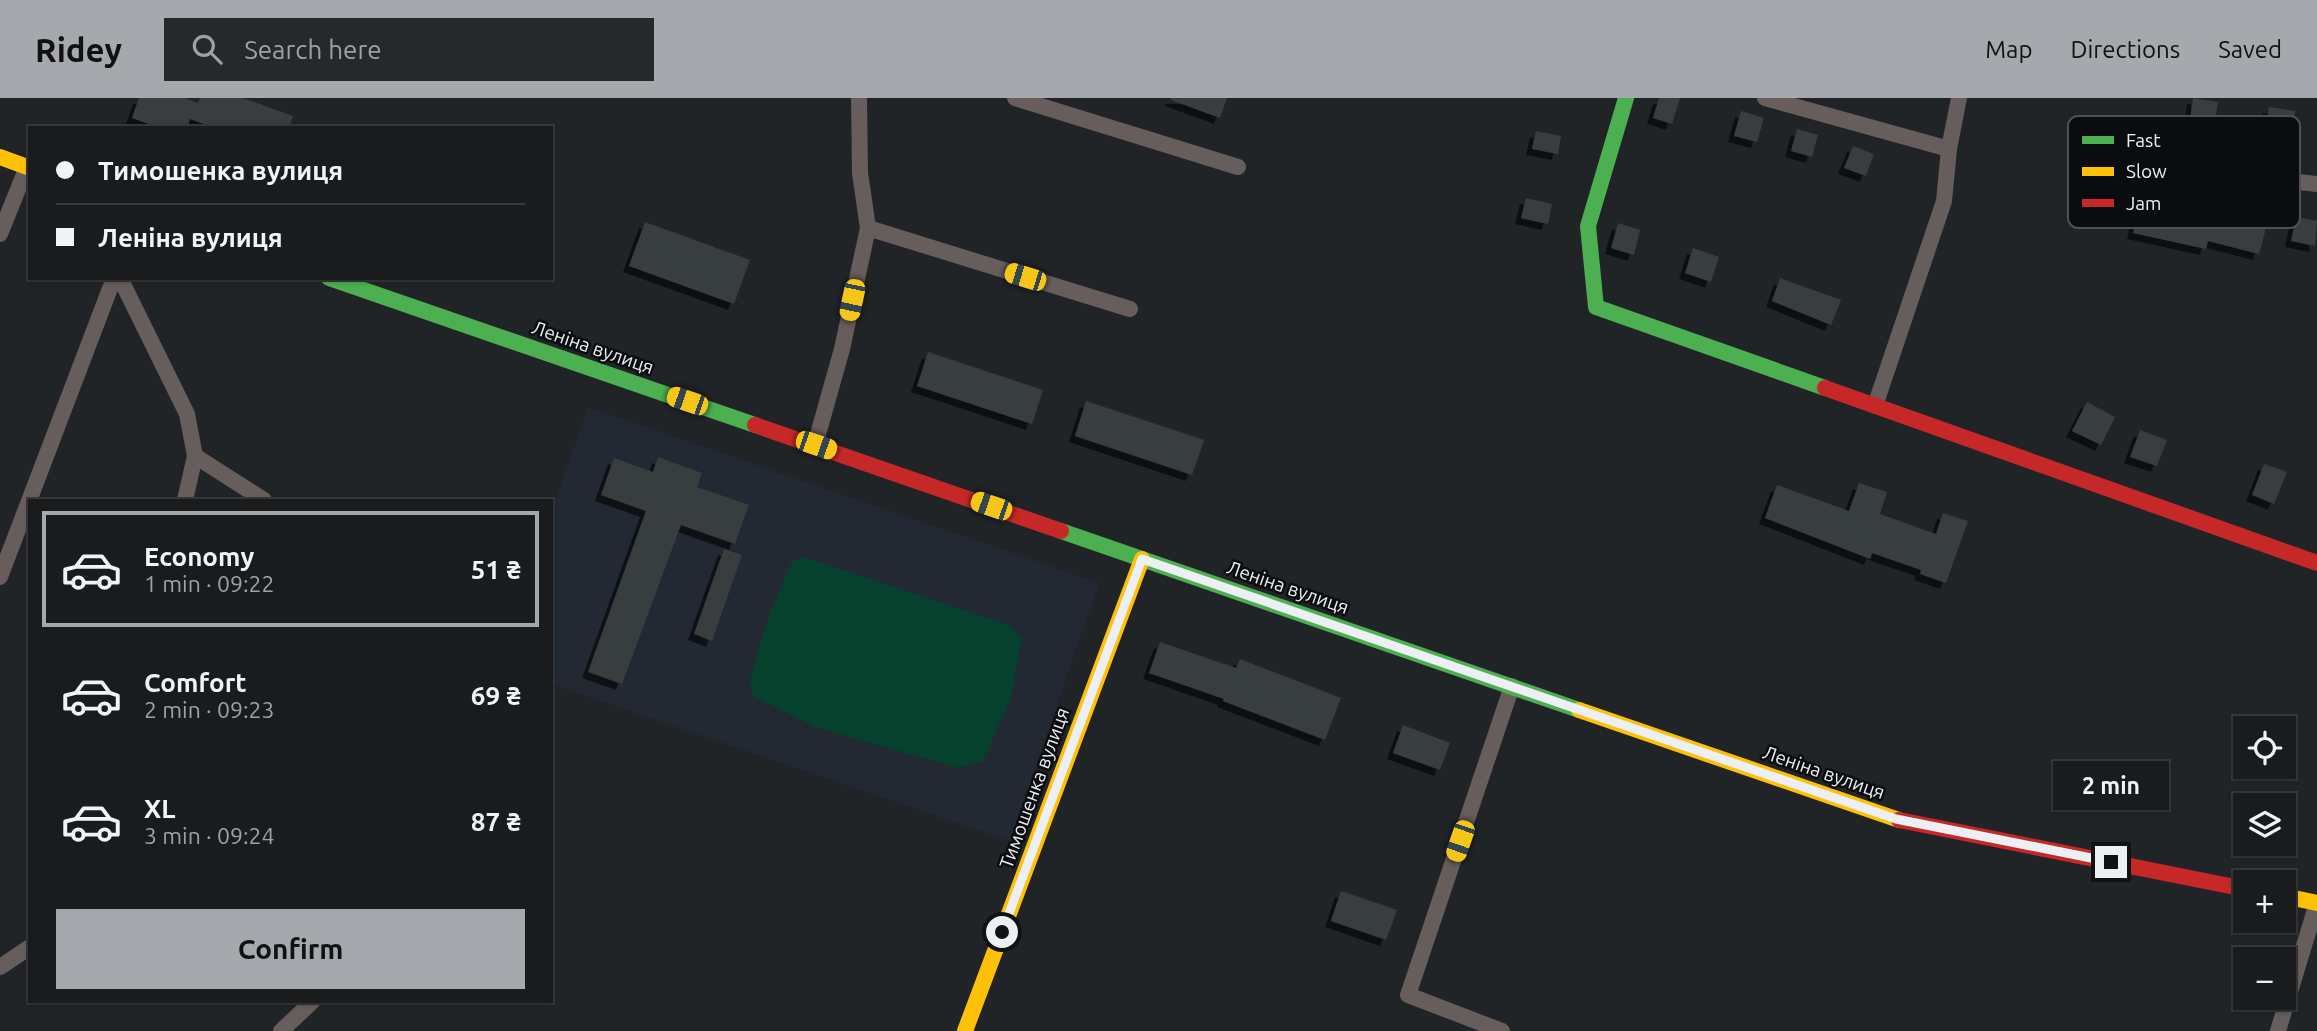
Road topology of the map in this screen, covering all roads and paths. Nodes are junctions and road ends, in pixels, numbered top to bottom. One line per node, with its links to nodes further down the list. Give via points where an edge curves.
1 (859, 98): 10 (street, via 860,173)
2 (1015, 98): 8 (street)
3 (1626, 98): 16 (street, via 1588,226 1595,307)
4 (1765, 98): 6 (street)
5 (1959, 98): 6 (street)
6 (1949, 149): 16 (street, via 1944,201)
7 (0, 157): 9 (street)
8 (1238, 167)
9 (28, 168): 11 (street)
10 (868, 228): 15 (street); 17 (street)
11 (0, 234)
12 (113, 280): 19 (street)
13 (121, 280): 18 (street, via 187,414)
14 (335, 280): 17 (street, Леніна вулиця)
15 (1130, 309)
16 (1875, 406): 24 (street)
17 (816, 445): 23 (street, Леніна вулиця)
18 (195, 456): 20 (street); 21 (street)
19 (30, 499)
20 (185, 499)
21 (262, 499)
22 (28, 504): 25 (street)
23 (1142, 559): 26 (street, Леніна вулиця); 34 (street, Тимошенка вулиця)
24 (2317, 563)
25 (0, 577)
26 (1512, 686): 27 (street, Леніна вулиця, via 1896,819); 35 (street, via 1408,995)
27 (2233, 887)
28 (2296, 899): 29 (street)
29 (2317, 903): 36 (street)
30 (28, 948): 31 (street)
31 (0, 967)
32 (311, 1003): 33 (street)
33 (281, 1031)
34 (965, 1031)
35 (1502, 1031)
36 (2278, 1031)

